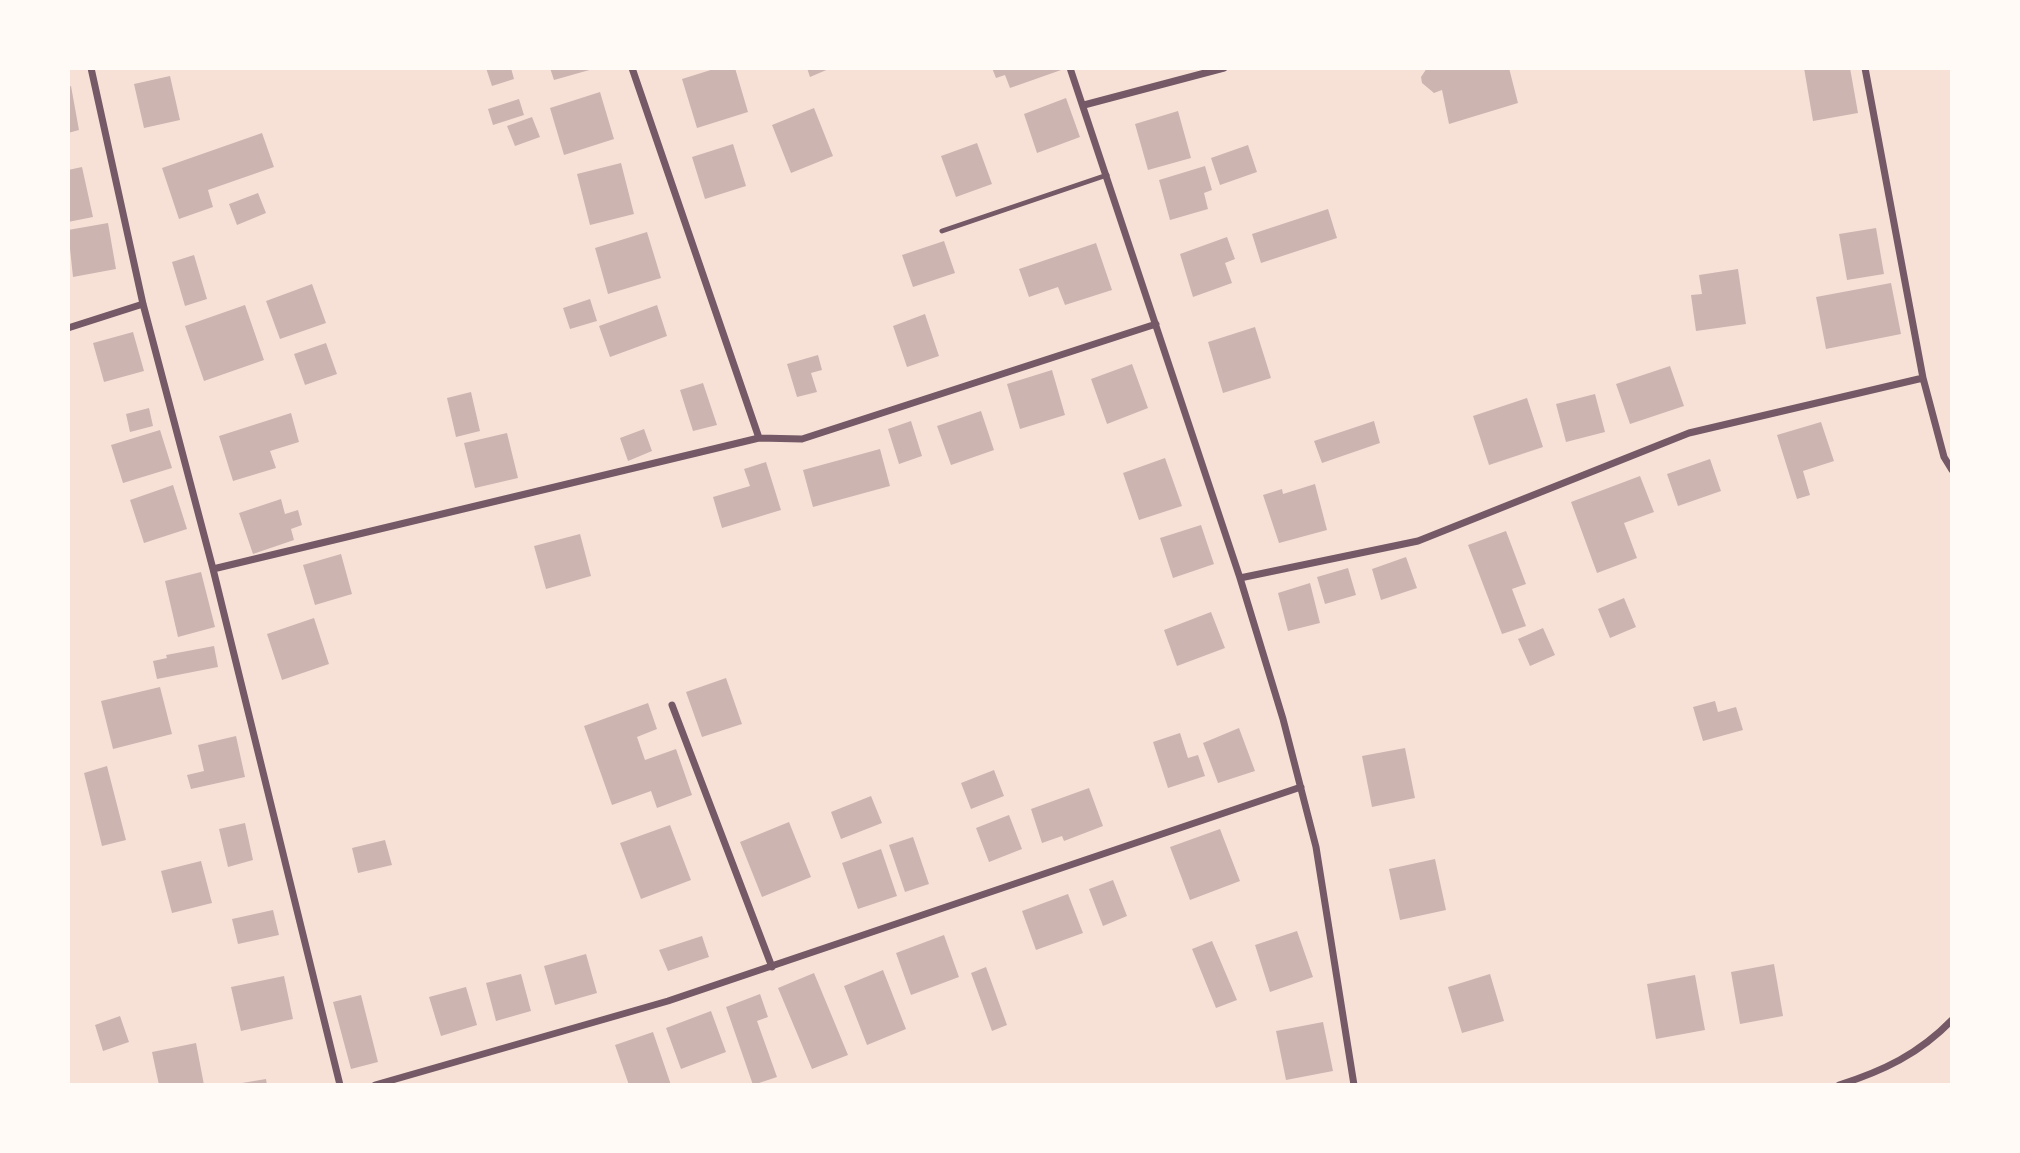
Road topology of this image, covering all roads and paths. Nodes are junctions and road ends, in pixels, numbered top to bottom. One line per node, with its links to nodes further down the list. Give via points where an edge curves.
1 (91, 68): 9 (street)
2 (632, 68): 13 (street)
3 (1070, 68): 6 (street)
4 (1224, 68): 6 (street)
5 (1866, 68): 12 (street)
6 (1084, 105): 7 (street)
7 (1107, 175): 8 (lane); 10 (street)
8 (942, 231)
9 (143, 303): 11 (street); 15 (street)
10 (1156, 324): 13 (street, via 802,439); 16 (street)
11 (68, 328)
12 (1923, 378): 14 (street, via 1944,457); 16 (street, via 1689,433 1418,541)
13 (759, 438): 15 (street)
14 (1952, 470)
15 (213, 569): 21 (street)
16 (1240, 578): 18 (street)
17 (672, 705): 19 (street)
18 (1301, 787): 19 (street); 23 (street, via 1316,847)
19 (772, 967): 22 (street)
20 (1952, 1020): 24 (street, via 1907,1058)
21 (340, 1085)
22 (375, 1085)
23 (1353, 1085)
24 (1839, 1085)

